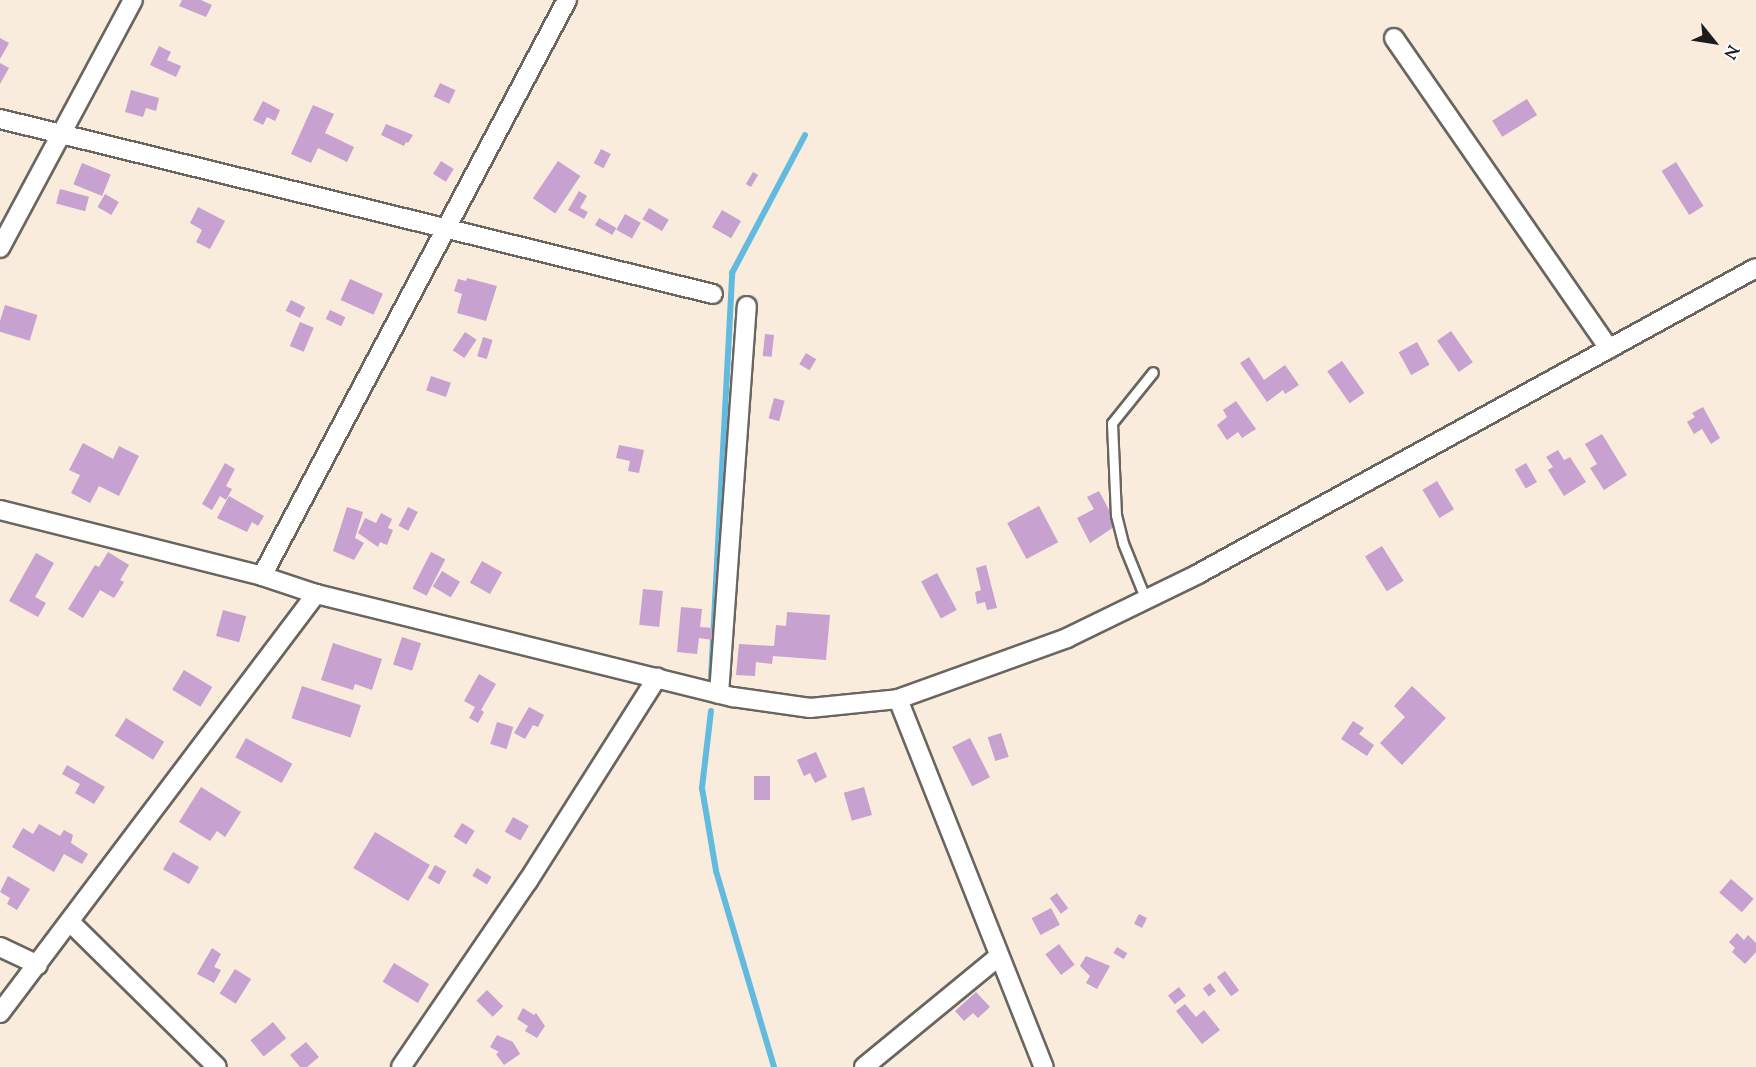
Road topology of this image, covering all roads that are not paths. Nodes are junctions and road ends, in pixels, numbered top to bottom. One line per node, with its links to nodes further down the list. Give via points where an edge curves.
1 (134, 0): 5 (street)
2 (567, 0): 6 (street)
3 (1394, 38): 11 (street)
4 (0, 119): 5 (street)
5 (62, 134): 6 (street); 7 (street)
6 (446, 228): 9 (street); 14 (street)
7 (0, 248)
8 (1756, 268): 11 (street)
9 (714, 294)
10 (747, 306): 18 (street)
11 (1609, 349): 16 (street)
12 (1153, 372): 16 (lane, via 1112,423 1116,515)
13 (0, 510): 14 (street)
14 (262, 576): 15 (street)
15 (315, 594): 17 (street); 20 (street)
16 (1146, 600): 19 (street, via 1067,638)
17 (657, 678): 18 (street); 26 (street, via 528,881)
18 (718, 694): 19 (street, via 810,708)
19 (898, 699): 22 (street)
20 (70, 922): 23 (street); 25 (street)
21 (0, 947): 23 (street)
22 (999, 956): 27 (street); 28 (street)
23 (38, 965): 24 (street)
24 (0, 1013)
25 (217, 1067)
26 (401, 1067)
27 (864, 1067)
28 (1044, 1067)

